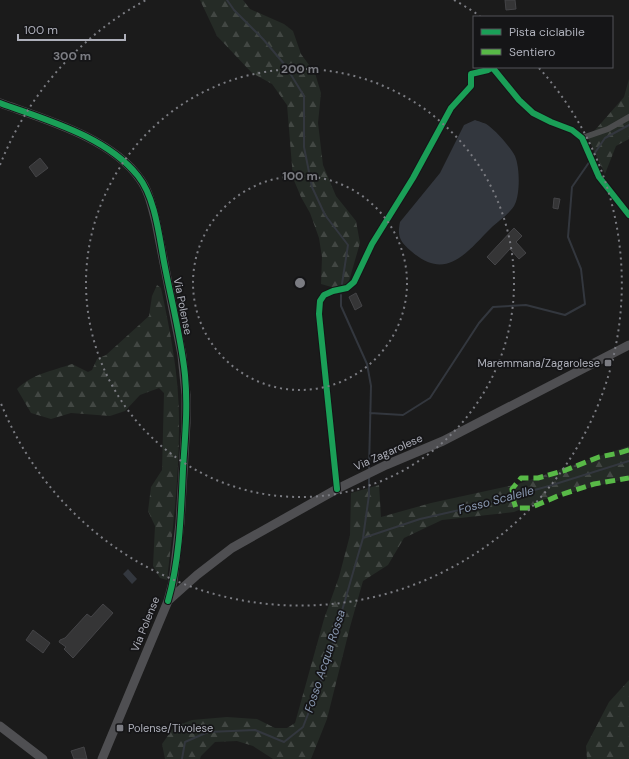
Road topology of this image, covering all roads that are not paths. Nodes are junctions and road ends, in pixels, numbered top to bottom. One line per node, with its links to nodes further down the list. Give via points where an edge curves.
1 (491, 68): 8 (street, via 471,74 471,86 451,108 413,178 372,244 352,284 347,288 328,292 320,301)
2 (494, 68): 5 (street, via 533,113 572,130)
3 (0, 103): 9 (main road, Via Polense, via 58,124 107,149 123,160 141,180 152,207 180,341 186,387 180,523 173,582)
4 (629, 117): 5 (street, via 608,129)
5 (582, 138): 6 (street, via 599,177)
6 (629, 215)
7 (629, 345): 8 (main road, Via Zagarolese, via 443,441)
8 (337, 489): 9 (main road, Via Zagarolese, via 232,548)
9 (168, 601): 12 (main road, Via Polense)
10 (0, 726): 11 (main road)
11 (43, 759)
12 (102, 759)

